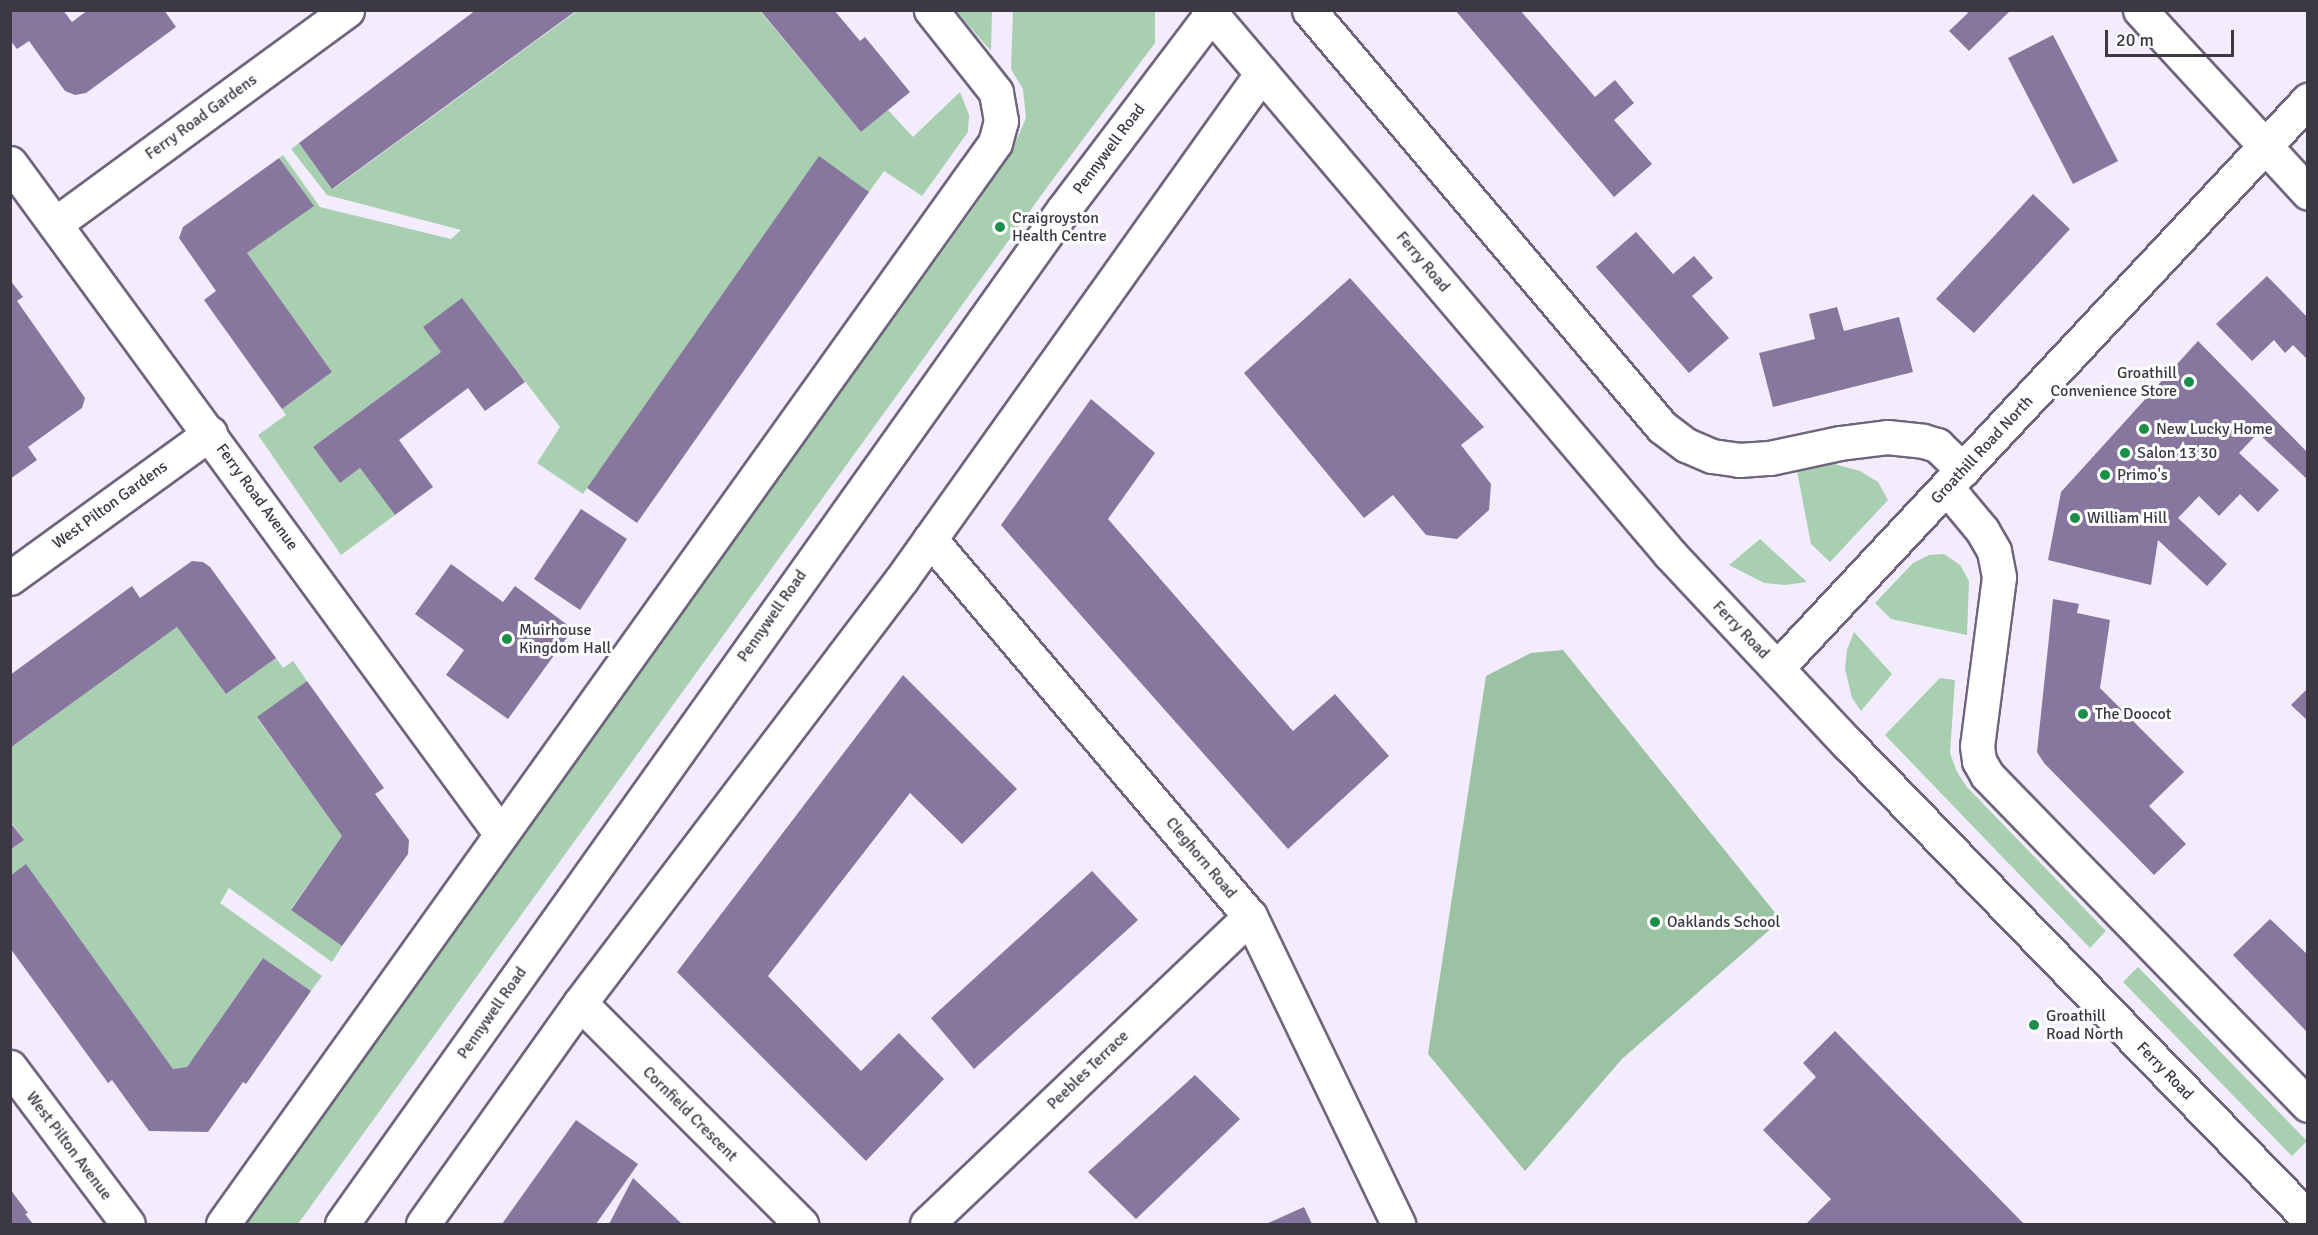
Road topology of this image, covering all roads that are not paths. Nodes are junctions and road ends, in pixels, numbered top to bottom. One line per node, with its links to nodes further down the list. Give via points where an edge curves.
1 (347, 10): 11 (street, Ferry Road Gardens)
2 (1309, 10): 13 (street, via 1662,427 1686,445 1712,456 1739,460 1896,438 1937,445)
3 (2140, 10): 8 (street)
4 (1210, 12): 6 (street, Ferry Road); 25 (street, Pennywell Road, via 1063,210)
5 (933, 13): 17 (street, via 996,92 1001,121 995,143)
6 (1263, 73): 14 (street); 16 (street, Ferry Road, via 1670,554)
7 (2307, 100): 8 (street, Groathill Road North)
8 (2265, 148): 10 (street); 13 (street, Groathill Road North)
9 (10, 163): 11 (street, Ferry Road Avenue)
10 (2307, 194)
11 (55, 224): 12 (street, Ferry Road Avenue)
12 (210, 433): 15 (street, West Pilton Gardens); 17 (street, Ferry Road Avenue)
13 (1955, 479): 16 (street, Groathill Road North); 21 (street, via 1994,551 1999,576 1977,746 1979,761 1987,775)
14 (930, 539): 18 (street, Cleghorn Road); 19 (street)
15 (10, 578)
16 (1777, 668): 22 (street, Ferry Road)
17 (501, 834): 24 (street)
18 (1250, 916): 28 (street, Peebles Terrace); 29 (street, Cleghorn Road)
19 (580, 1003): 26 (street); 27 (street, Cornfield Crescent)
20 (10, 1067): 23 (street, West Pilton Avenue)
21 (2307, 1105)
22 (2307, 1218)
23 (128, 1224)
24 (223, 1224)
25 (342, 1224)
26 (423, 1224)
27 (801, 1224)
28 (927, 1224)
29 (1398, 1224)

